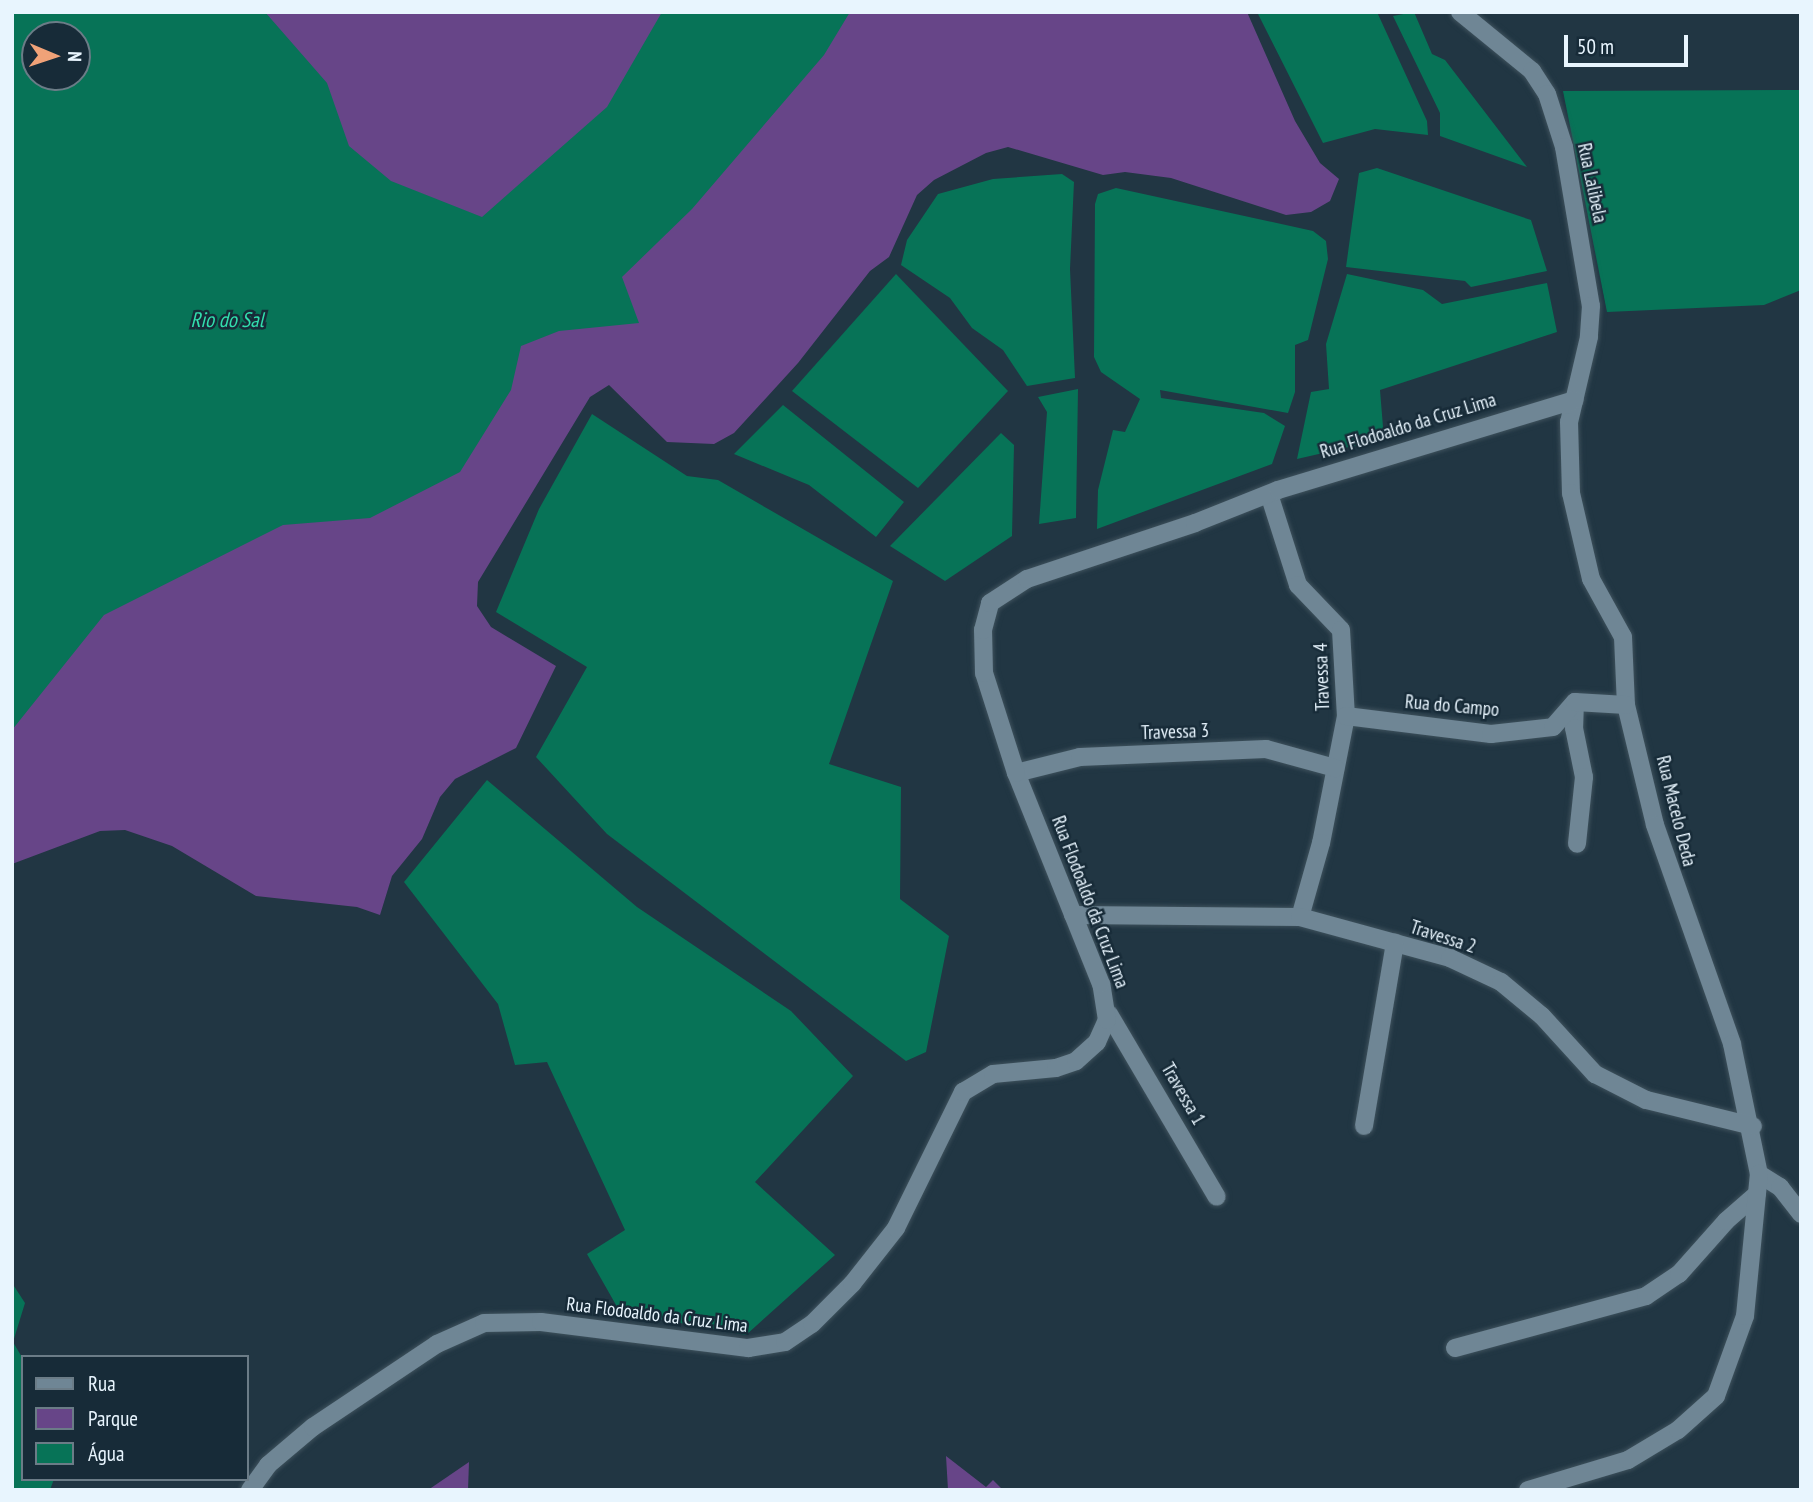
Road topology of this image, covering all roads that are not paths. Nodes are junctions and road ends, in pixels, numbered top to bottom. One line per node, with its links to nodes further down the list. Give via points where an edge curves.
1 (1460, 12): 2 (street, Rua Lalibela, via 1532,71 1553,111 1574,191 1591,306)
2 (1575, 400): 3 (street, Rua Flodoaldo da Cruz Lima, via 1435,439); 5 (street, Rua Macelo Deda, via 1569,422 1572,493 1591,579 1623,637)
3 (1269, 494): 6 (street, Travessa 4, via 1298,585 1341,630); 8 (street, Rua Flodoaldo da Cruz Lima, via 1027,579 990,603 982,661)
4 (1575, 702): 5 (street); 6 (street, Rua do Campo, via 1553,727 1492,734); 9 (street, via 1574,728 1584,777)
5 (1626, 705): 15 (street, Rua Macelo Deda, via 1666,864 1732,1044)
6 (1346, 716): 7 (street, Travessa 4)
7 (1335, 768): 8 (street, Travessa 3, via 1266,749 1080,757); 11 (street, Travessa 4)
8 (1016, 773): 10 (street, Rua Flodoaldo da Cruz Lima)
9 (1577, 844)
10 (1073, 915): 11 (street, Travessa 2); 13 (street, Rua Flodoaldo da Cruz Lima)
11 (1300, 917): 12 (street, Travessa 2)
12 (1395, 943): 14 (street); 15 (street, Travessa 2, via 1450,958 1501,982 1542,1016 1595,1074 1634,1095)
13 (1109, 1014): 18 (street, Travessa 1); 21 (street, Rua Flodoaldo da Cruz Lima, via 1097,1042 1076,1061 993,1074 963,1092 896,1228 852,1284 797,1336 748,1348 541,1322 484,1324 437,1344 313,1427 268,1465)
14 (1364, 1126)
15 (1753, 1126): 16 (street, Rua Macelo Deda)
16 (1759, 1174): 17 (street, Rua Macelo Deda); 19 (street, via 1780,1187)
17 (1757, 1194): 20 (street, via 1679,1274 1646,1296); 22 (street, Rua Macelo Deda, via 1745,1316 1716,1396 1678,1430 1628,1460)
18 (1217, 1197)
19 (1801, 1214)
20 (1455, 1348)
21 (250, 1490)
22 (1528, 1490)

